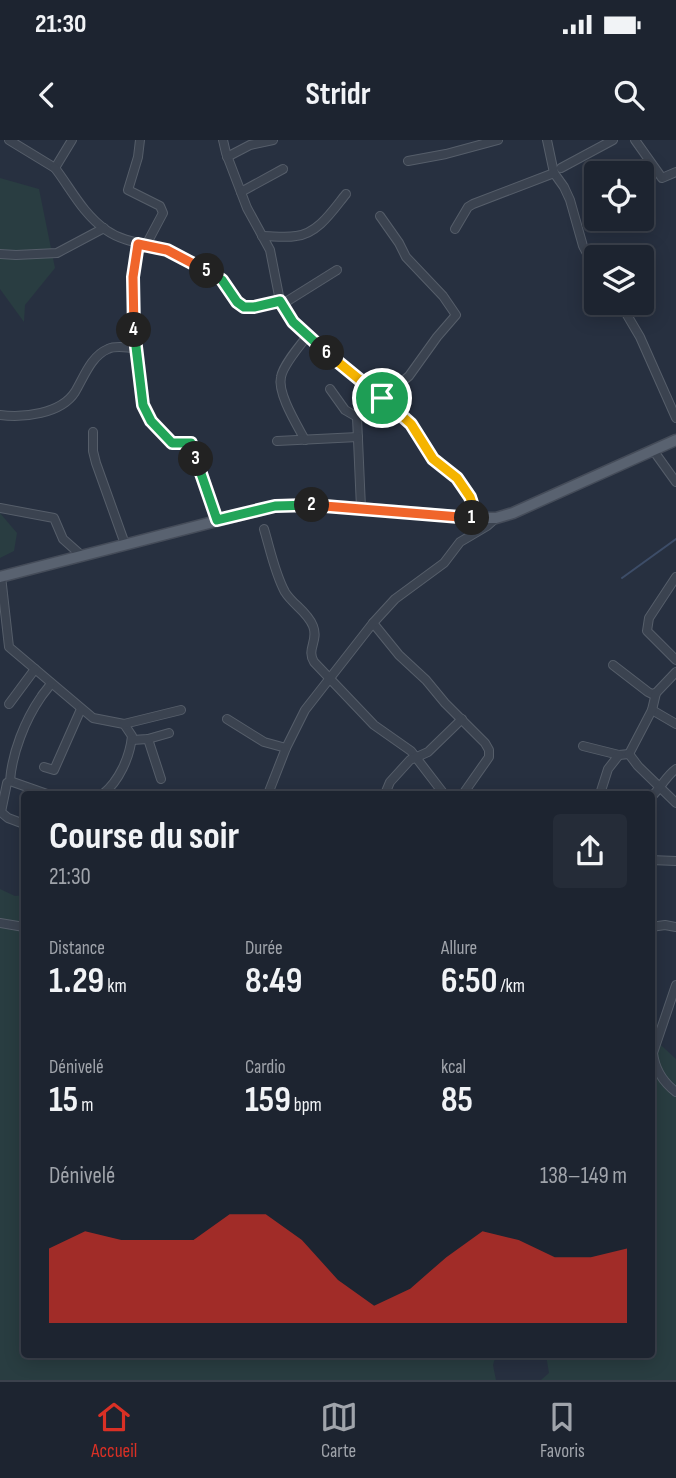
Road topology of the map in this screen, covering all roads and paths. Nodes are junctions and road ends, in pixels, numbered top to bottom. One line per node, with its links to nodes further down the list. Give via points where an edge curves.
1 (9, 140): 12 (street)
2 (72, 140): 12 (street)
3 (140, 140): 22 (street, via 128,190 160,206 163,213)
4 (223, 140): 10 (street)
5 (273, 140): 10 (street)
6 (498, 140): 11 (street)
7 (547, 140): 14 (street)
8 (613, 140): 14 (street)
9 (635, 140): 15 (street, via 662,178)
10 (227, 157): 16 (street)
11 (408, 161)
12 (55, 168): 19 (street, via 89,216)
13 (283, 169): 16 (street)
14 (557, 171): 20 (street, via 473,204); 23 (street)
15 (676, 172)
16 (241, 192): 21 (street)
17 (346, 194): 21 (street, via 319,226 298,236)
18 (380, 216): 31 (street, via 406,257 456,315 409,376)
19 (104, 228): 22 (street); 24 (street, via 57,253)
20 (456, 229)
21 (262, 236): 26 (street, via 272,256)
22 (142, 245): 26 (street, via 167,250 214,275 244,307); 29 (street, via 133,277)
23 (584, 248)
24 (0, 254)
25 (337, 270): 26 (street)
26 (281, 303): 28 (street, via 293,322)
27 (627, 315): 33 (street)
28 (309, 334): 31 (street); 36 (street, via 280,382)
29 (135, 348): 32 (street, via 105,350 66,402 27,416); 45 (street, via 148,416 172,443 191,443)
30 (330, 389): 35 (street, via 345,410 356,415)
31 (382, 398): 43 (street, via 411,424 433,459 457,478)
32 (0, 415)
33 (676, 418)
34 (93, 432): 47 (street, via 96,463)
35 (358, 438): 36 (street); 42 (street)
36 (305, 440): 38 (street)
37 (676, 440): 39 (main road)
38 (277, 441)
39 (653, 450): 40 (street); 44 (main road)
40 (676, 482)
41 (0, 508): 48 (street, via 54,518 63,539)
42 (361, 508): 43 (main road); 45 (main road, via 275,506)
43 (477, 518): 44 (main road)
44 (496, 518): 51 (street, via 460,542 444,563 395,599)
45 (217, 520): 47 (main road)
46 (264, 530): 56 (street, via 286,593 314,629 311,657)
47 (125, 544): 48 (main road)
48 (81, 555): 49 (main road)
49 (1, 576): 54 (street, via 7,643)
50 (676, 577): 52 (street, via 649,618 647,631)
51 (373, 623): 56 (street); 64 (street)
52 (676, 660)
53 (614, 665): 58 (street, via 648,692)
54 (35, 669): 57 (street); 59 (street)
55 (676, 672): 58 (street)
56 (331, 678): 71 (street, via 305,710); 74 (street, via 374,725)
57 (51, 683): 60 (street); 78 (street, via 30,717 11,763)
58 (656, 693): 61 (street)
59 (9, 704)
60 (81, 709): 65 (street, via 93,718); 75 (street, via 54,769)
61 (652, 709): 66 (street); 72 (street)
62 (181, 710): 65 (street)
63 (227, 719): 71 (street, via 264,742)
64 (462, 719): 74 (street, via 428,752); 85 (street, via 485,743 489,754)
65 (124, 724): 69 (street)
66 (676, 724)
67 (169, 733): 68 (street)
68 (148, 739): 69 (street); 77 (street)
69 (132, 740): 81 (street, via 114,784)
70 (583, 746): 73 (street)
71 (286, 748): 82 (street)
72 (629, 754): 73 (street); 79 (street)
73 (619, 755): 86 (street)
74 (416, 757): 83 (street); 84 (street)
75 (44, 767)
76 (676, 769): 79 (street)
77 (161, 779)
78 (10, 781): 80 (street); 89 (street, via 1,813)
79 (661, 789): 87 (street); 88 (street)
80 (38, 791)
81 (106, 791)
82 (269, 791)
83 (387, 791)
84 (442, 791)
85 (465, 791)
86 (600, 791)
87 (655, 794)
88 (676, 803)
89 (21, 823)
90 (655, 860): 91 (street)
91 (676, 861)
92 (0, 923): 94 (street)
93 (655, 926): 95 (street)
94 (21, 927)
95 (676, 927)
96 (676, 985): 97 (street)
97 (655, 1047)
98 (655, 1065): 99 (street)
99 (676, 1092)

